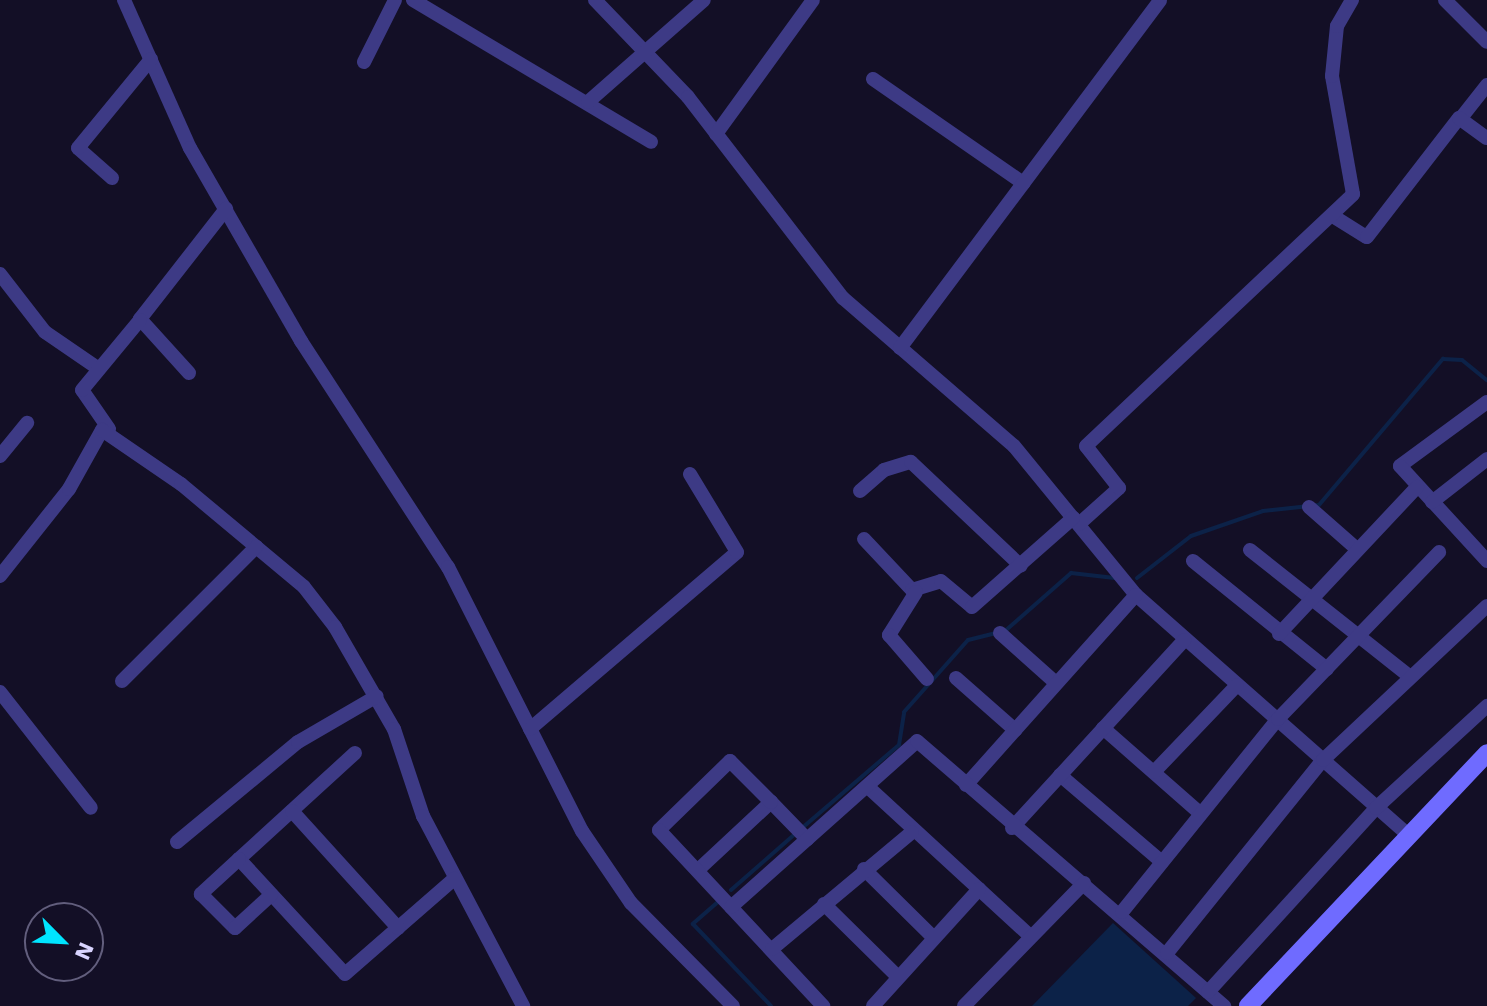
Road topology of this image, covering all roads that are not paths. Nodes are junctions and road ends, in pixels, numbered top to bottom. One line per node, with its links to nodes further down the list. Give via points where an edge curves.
1 (124, 0): 12 (street)
2 (395, 0): 13 (street)
3 (413, 0): 16 (street)
4 (595, 0): 11 (street)
5 (704, 0): 11 (street)
6 (813, 0): 18 (street)
7 (1160, 0): 22 (street)
8 (1352, 0): 24 (street, via 1337,26 1332,76 1357,186)
9 (1445, 0): 10 (street)
10 (1487, 42)
11 (644, 50): 16 (street); 18 (street)
12 (151, 59): 21 (street, via 78,150); 23 (street)
13 (364, 62)
14 (873, 79): 22 (street)
15 (1487, 85): 17 (street)
16 (588, 102): 20 (street)
17 (1461, 118): 19 (street); 24 (street, via 1367,237)
18 (716, 134): 27 (street, via 843,298)
19 (1487, 138)
20 (651, 142)
21 (112, 178)
22 (1023, 183): 27 (street)
23 (226, 209): 26 (street); 70 (street, via 350,420 448,567)
24 (1336, 218): 40 (street, via 1086,446 1119,488)
25 (0, 274): 28 (street, via 45,332)
26 (140, 320): 28 (street); 29 (street)
27 (900, 348): 40 (street, via 1014,446)
28 (99, 369): 32 (street, via 82,390)
29 (189, 373)
30 (1487, 402): 36 (street, via 1401,464)
31 (27, 423): 33 (street)
32 (109, 429): 42 (street); 49 (street)
33 (0, 456)
34 (1487, 459): 38 (street)
35 (690, 474): 70 (street, via 739,545 737,552)
36 (1417, 487): 38 (street); 43 (street)
37 (860, 491): 48 (street, via 884,470 911,462)
38 (1432, 502): 45 (street)
39 (1309, 507): 43 (street)
40 (1076, 521): 48 (street); 51 (street)
41 (864, 539): 50 (street)
42 (256, 547): 62 (street); 66 (street, via 310,593)
43 (1357, 549): 52 (street)
44 (1250, 550): 52 (street)
45 (1484, 551)
46 (1439, 552): 56 (street)
47 (1193, 561): 55 (street)
48 (1021, 566): 50 (street, via 972,607 941,581)
49 (0, 576)
50 (916, 592): 61 (street, via 889,635)
51 (1136, 595): 57 (street); 63 (street)
52 (1309, 598): 55 (street); 56 (street)
53 (1487, 606): 59 (street)
54 (1000, 633): 63 (street)
55 (1279, 634): 58 (street)
56 (1356, 635): 58 (street); 59 (street)
57 (1184, 640): 64 (street); 69 (street)
58 (1327, 669): 68 (street)
59 (1409, 676): 74 (street)
60 (956, 678): 71 (street)
61 (927, 679)
62 (122, 681)
63 (1056, 683): 71 (street)
64 (1237, 685): 68 (street); 75 (street)
65 (0, 692): 80 (street)
66 (377, 696): 88 (street, via 298,742); 93 (street)
67 (1487, 706): 81 (street)
68 (1278, 719): 74 (street); 83 (street)
69 (1103, 728): 75 (street); 76 (street)
70 (530, 729): 109 (street, via 582,831 631,903)
71 (1015, 730): 77 (street)
72 (355, 753): 82 (street)
73 (1487, 753): 87 (main road)
74 (1323, 760): 81 (street); 104 (street)
75 (1154, 772): 83 (street)
76 (1060, 775): 84 (street); 90 (street)
77 (966, 785): 78 (street, via 917,741); 84 (street)
78 (868, 787): 85 (street); 86 (street)
79 (771, 802): 86 (street); 92 (street); 92 (street, via 727,762 659,827)
80 (91, 808)
81 (1376, 808): 87 (street); 106 (street)
82 (292, 811): 89 (street); 100 (street)
83 (1201, 814): 90 (street)
84 (1012, 828): 94 (street)
85 (912, 832): 91 (street); 95 (street)
86 (802, 833): 98 (street)
87 (1408, 835): 114 (main road)
88 (177, 842)
89 (239, 859): 96 (street); 96 (street, via 201,894 235,928)
90 (1162, 862): 99 (street)
91 (864, 869): 97 (street); 101 (street)
92 (698, 870): 98 (street)
93 (454, 879): 100 (street); 107 (street)
94 (1084, 883): 99 (street); 102 (street)
95 (979, 889): 101 (street); 102 (street)
96 (271, 895): 100 (street, via 345,974)
97 (824, 904): 103 (street); 105 (street)
98 (731, 907): 103 (street)
99 (1122, 912): 104 (street)
100 (398, 928)
101 (932, 936): 105 (street)
102 (1030, 936): 112 (street)
103 (772, 949): 110 (street)
104 (1167, 953): 106 (street)
105 (898, 977): 111 (street)
106 (1208, 992): 113 (street)
107 (519, 1000): 108 (street)
108 (504, 1006)
109 (733, 1006)
110 (823, 1006)
111 (873, 1006)
112 (964, 1006)
113 (1224, 1006)
114 (1248, 1006)

